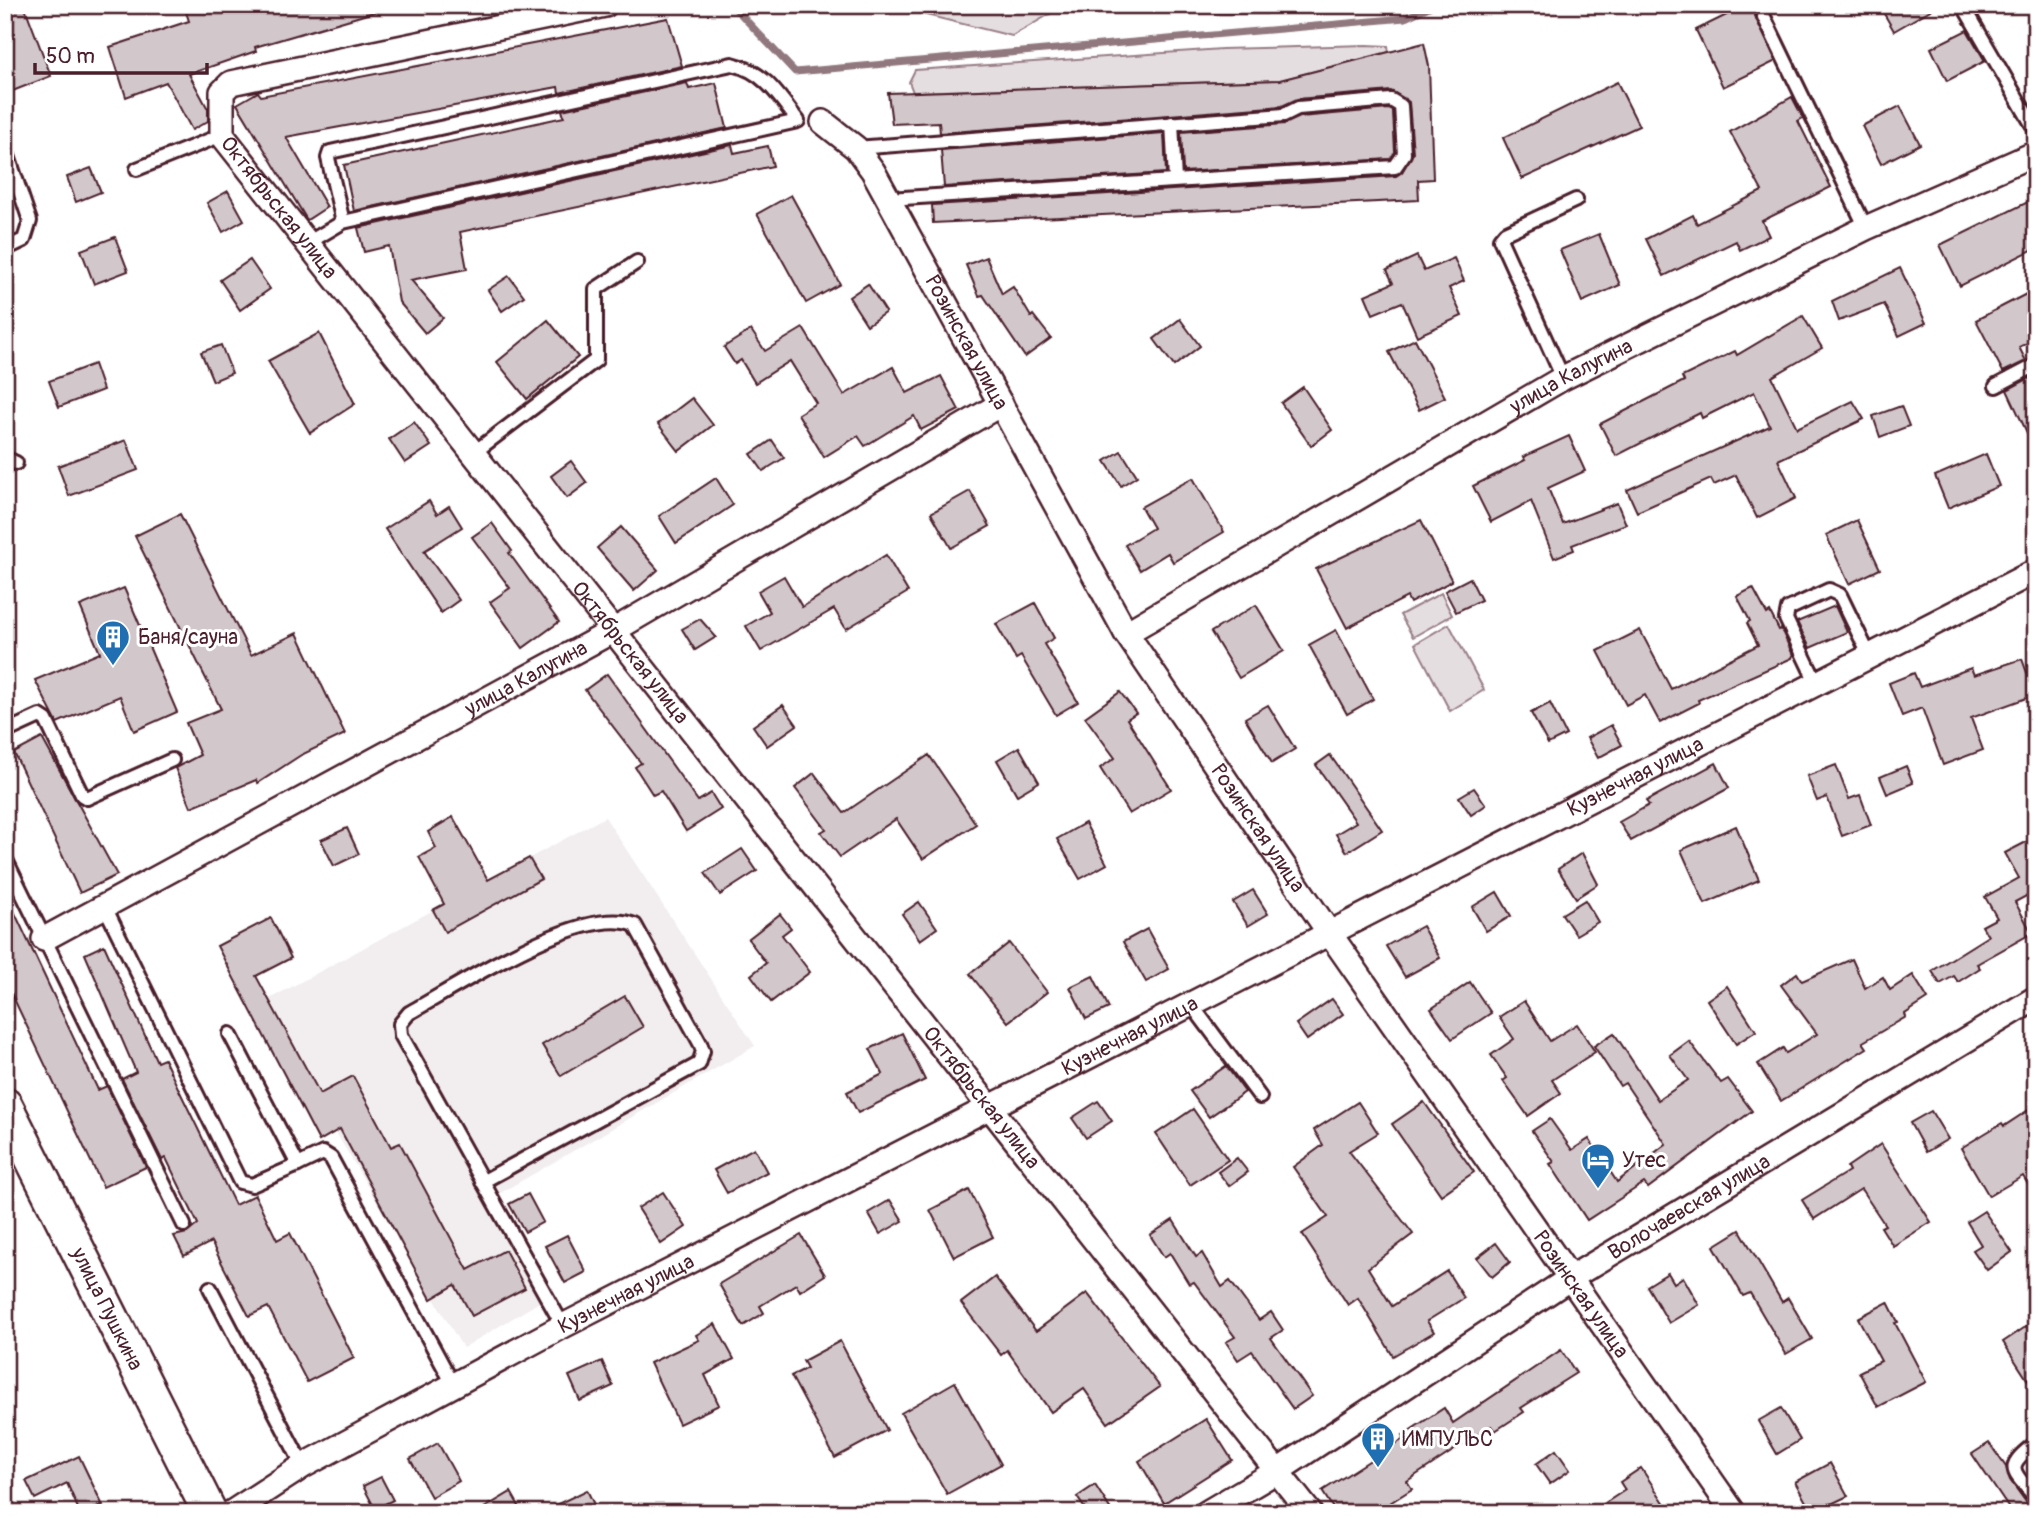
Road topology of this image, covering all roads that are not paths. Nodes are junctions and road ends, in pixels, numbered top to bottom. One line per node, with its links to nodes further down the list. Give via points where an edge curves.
1 (605, 5): 8 (street, Октябрьская улица, via 231,83 222,92)
2 (1963, 5): 7 (lane)
3 (1764, 17): 17 (lane)
4 (798, 121): 5 (lane); 16 (lane); 16 (lane, via 773,87 749,68 732,64 357,146 330,152 328,158)
5 (823, 122): 10 (street, Розинская улица)
6 (1172, 124): 10 (lane); 13 (lane); 13 (lane, via 1391,100 1401,106 1404,154 1395,167)
7 (2036, 131)
8 (222, 135): 12 (lane); 18 (street, Октябрьская улица)
9 (5, 147): 19 (lane, via 30,221 24,240)
10 (856, 148): 14 (street, Розинская улица)
11 (2036, 153): 17 (street, улица Калугина)
12 (136, 169)
13 (1175, 180): 14 (lane)
14 (888, 199): 24 (street, Розинская улица)
15 (1576, 200): 22 (lane, via 1500,239)
16 (342, 222): 18 (lane)
17 (1866, 228): 22 (street, улица Калугина)
18 (306, 244): 25 (street, Октябрьская улица)
19 (5, 249)
20 (637, 262): 25 (lane, via 597,289 596,360)
21 (2036, 365): 23 (lane)
22 (1563, 378): 28 (street, улица Калугина)
23 (1996, 386)
24 (1001, 404): 27 (street, улица Калугина); 28 (street, Розинская улица)
25 (472, 454): 27 (street, Октябрьская улица)
26 (2036, 571): 29 (street, Кузнечная улица)
27 (611, 632): 34 (street, улица Калугина); 42 (street, Октябрьская улица)
28 (1126, 633): 35 (street, Розинская улица)
29 (1870, 657): 30 (street, Кузнечная улица); 30 (lane, via 1840,595 1829,590 1788,609 1786,620)
30 (1817, 684): 35 (street, Кузнечная улица)
31 (5, 732): 32 (lane, via 31,718 46,720 87,798)
32 (172, 760)
33 (5, 858): 36 (lane)
34 (105, 907): 36 (street, улица Калугина); 43 (lane, via 240,1182 252,1185)
35 (1330, 934): 38 (street, Кузнечная улица); 46 (street, Розинская улица)
36 (44, 939): 45 (lane)
37 (2036, 998): 46 (street, Волочаевская улица)
38 (1191, 1004): 40 (lane); 42 (street, Кузнечная улица)
39 (230, 1034): 43 (lane)
40 (1260, 1097)
41 (5, 1105): 54 (main road, улица Пушкина)
42 (987, 1106): 48 (street, Кузнечная улица); 52 (street, Октябрьская улица)
43 (298, 1165): 49 (lane, via 323,1153 331,1158)
44 (482, 1182): 44 (lane, via 401,1035 400,1024 409,1013 568,928 624,921 635,925 700,1043 699,1063); 48 (lane)
45 (184, 1225)
46 (1572, 1277): 52 (street, Волочаевская улица); 58 (street, Розинская улица)
47 (209, 1288): 51 (lane)
48 (563, 1326): 49 (street, Кузнечная улица)
49 (454, 1386): 51 (street, Кузнечная улица)
50 (2036, 1443): 53 (lane, via 2016,1458 2014,1466)
51 (303, 1466): 55 (street, Кузнечная улица)
52 (1279, 1470): 56 (street, Волочаевская улица); 57 (street, Октябрьская улица)
53 (2036, 1497)
54 (209, 1513)
55 (231, 1513)
56 (1206, 1513)
57 (1310, 1513)
58 (1734, 1513)

